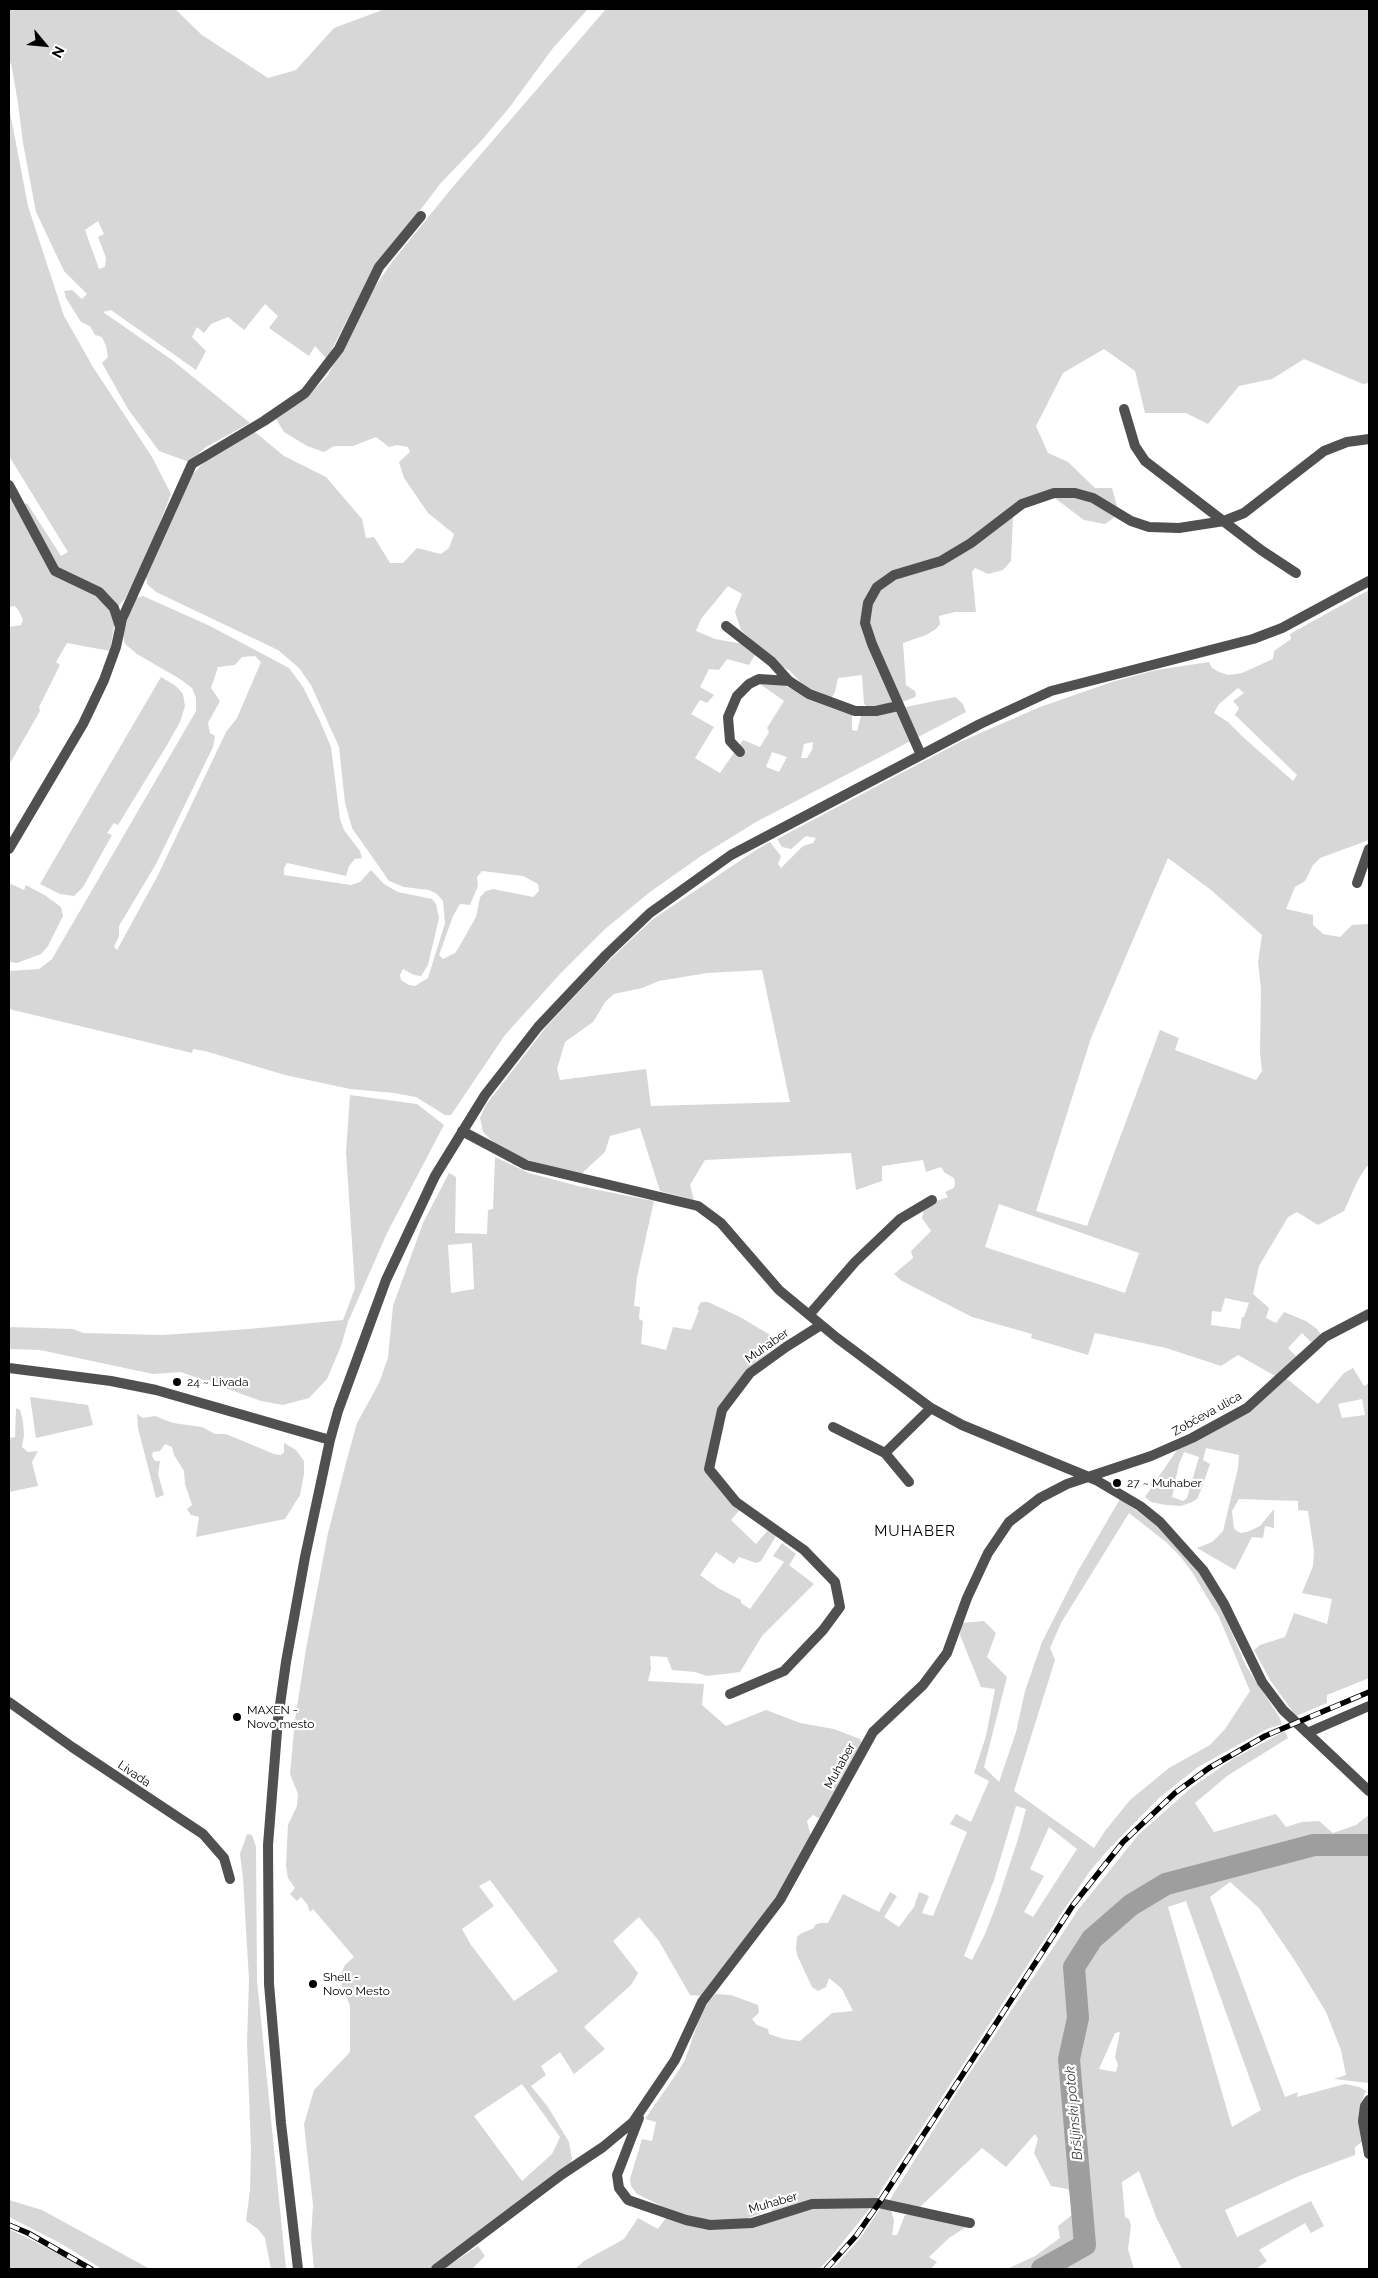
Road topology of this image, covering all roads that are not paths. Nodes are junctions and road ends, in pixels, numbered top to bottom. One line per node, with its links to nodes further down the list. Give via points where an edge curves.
1 (421, 216): 9 (street, via 379,267 339,349 305,393 192,464)
2 (1124, 409): 5 (street, via 1135,446 1145,461)
3 (1369, 439): 5 (street, via 1347,442 1324,451 1244,513)
4 (9, 485): 9 (street, via 54,571 98,592 114,608)
5 (1224, 521): 6 (street); 11 (street, via 1179,528 1149,526 1131,521 1093,498 1075,493 1054,493 1022,504 971,543 940,561 894,575 877,587 868,603 865,622)
6 (1296, 573)
7 (1369, 581): 13 (street, via 1282,628 1253,639 1051,690)
8 (726, 626): 10 (street, via 772,662)
9 (120, 627): 14 (street, via 104,680 83,724)
10 (789, 680): 11 (street, via 808,694 855,710 876,711); 12 (street, via 759,680 749,684 738,696 728,717 730,741)
11 (898, 706): 13 (street)
12 (740, 752)
13 (921, 755): 17 (street, via 731,855 650,914 606,954 538,1027 484,1095)
14 (9, 848)
15 (1369, 849): 16 (street)
16 (1357, 883)
17 (462, 1132): 20 (street, via 526,1165 698,1206 721,1223 780,1290); 25 (street, via 435,1176 386,1280)
18 (932, 1200): 20 (street, via 900,1219 855,1262)
19 (1369, 1314): 27 (street, Zobčeva ulica, via 1325,1337 1247,1408 1192,1438)
20 (809, 1315): 21 (street)
21 (822, 1326): 23 (street); 29 (street, Muhaber, via 750,1373 722,1410 709,1469 736,1502 804,1550 835,1582 840,1607 784,1671)
22 (9, 1368): 25 (street, via 156,1390)
23 (931, 1408): 26 (street); 27 (street, via 980,1432)
24 (833, 1427): 26 (street)
25 (330, 1440): 39 (street, via 286,1662 268,1845 269,1984)
26 (885, 1454): 28 (street)
27 (1091, 1477): 32 (street, via 1160,1522 1204,1570 1262,1682); 36 (street, Muhaber, via 1067,1484 1040,1498 1009,1522 988,1553 947,1653 924,1684 873,1732 780,1900 702,2002 675,2060)
28 (909, 1482)
29 (730, 1694)
30 (9, 1702): 34 (street, Livada, via 203,1834 224,1858)
31 (1369, 1706): 32 (street)
32 (1306, 1733): 33 (street)
33 (1369, 1791)
34 (230, 1879)
35 (1369, 2100): 37 (street, via 1363,2121)
36 (644, 2105): 38 (street, Muhaber, via 617,2175 619,2188 628,2200 710,2225 752,2223 812,2204 879,2203); 40 (street, Muhaber, via 632,2122 603,2147)
37 (1369, 2154)
38 (970, 2223)
39 (298, 2269)
40 (436, 2269)

